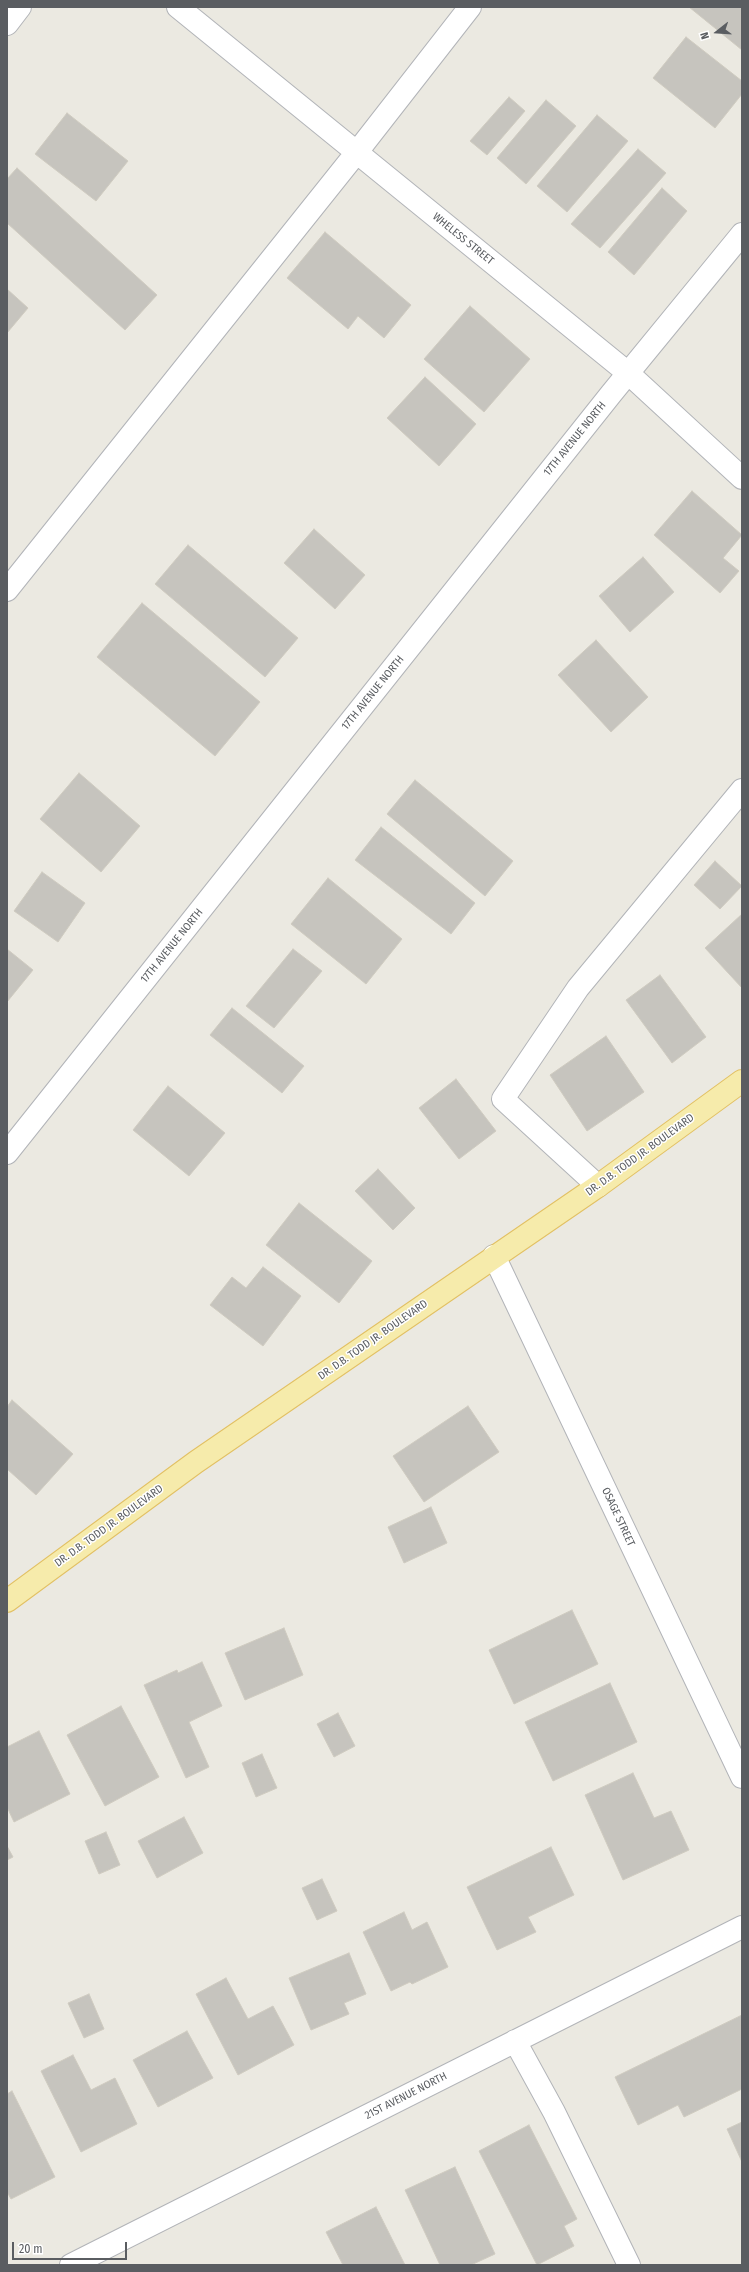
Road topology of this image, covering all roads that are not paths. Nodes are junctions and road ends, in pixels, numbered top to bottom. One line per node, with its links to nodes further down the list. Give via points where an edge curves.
1 (20, 7): 4 (street)
2 (178, 7): 5 (street, WHELESS STREET)
3 (470, 7): 5 (street)
4 (7, 24)
5 (357, 152): 7 (street, WHELESS STREET); 9 (street)
6 (742, 234): 7 (street, 17TH AVENUE NORTH)
7 (628, 373): 8 (street, WHELESS STREET); 12 (street, 17TH AVENUE NORTH)
8 (742, 478)
9 (7, 590)
10 (742, 790): 13 (street, via 578,988 503,1099)
11 (742, 1081): 13 (main road, DR. D.B. TODD JR. BOULEVARD)
12 (7, 1153)
13 (598, 1186): 14 (main road, DR. D.B. TODD JR. BOULEVARD)
14 (494, 1256): 15 (main road, DR. D.B. TODD JR. BOULEVARD, via 196,1462); 16 (street, OSAGE STREET)
15 (7, 1601)
16 (742, 1777)
17 (742, 1927): 18 (street, 21ST AVENUE NORTH)
18 (515, 2041): 19 (street, 21ST AVENUE NORTH); 20 (street, via 554,2112)
19 (71, 2265)
20 (629, 2265)

